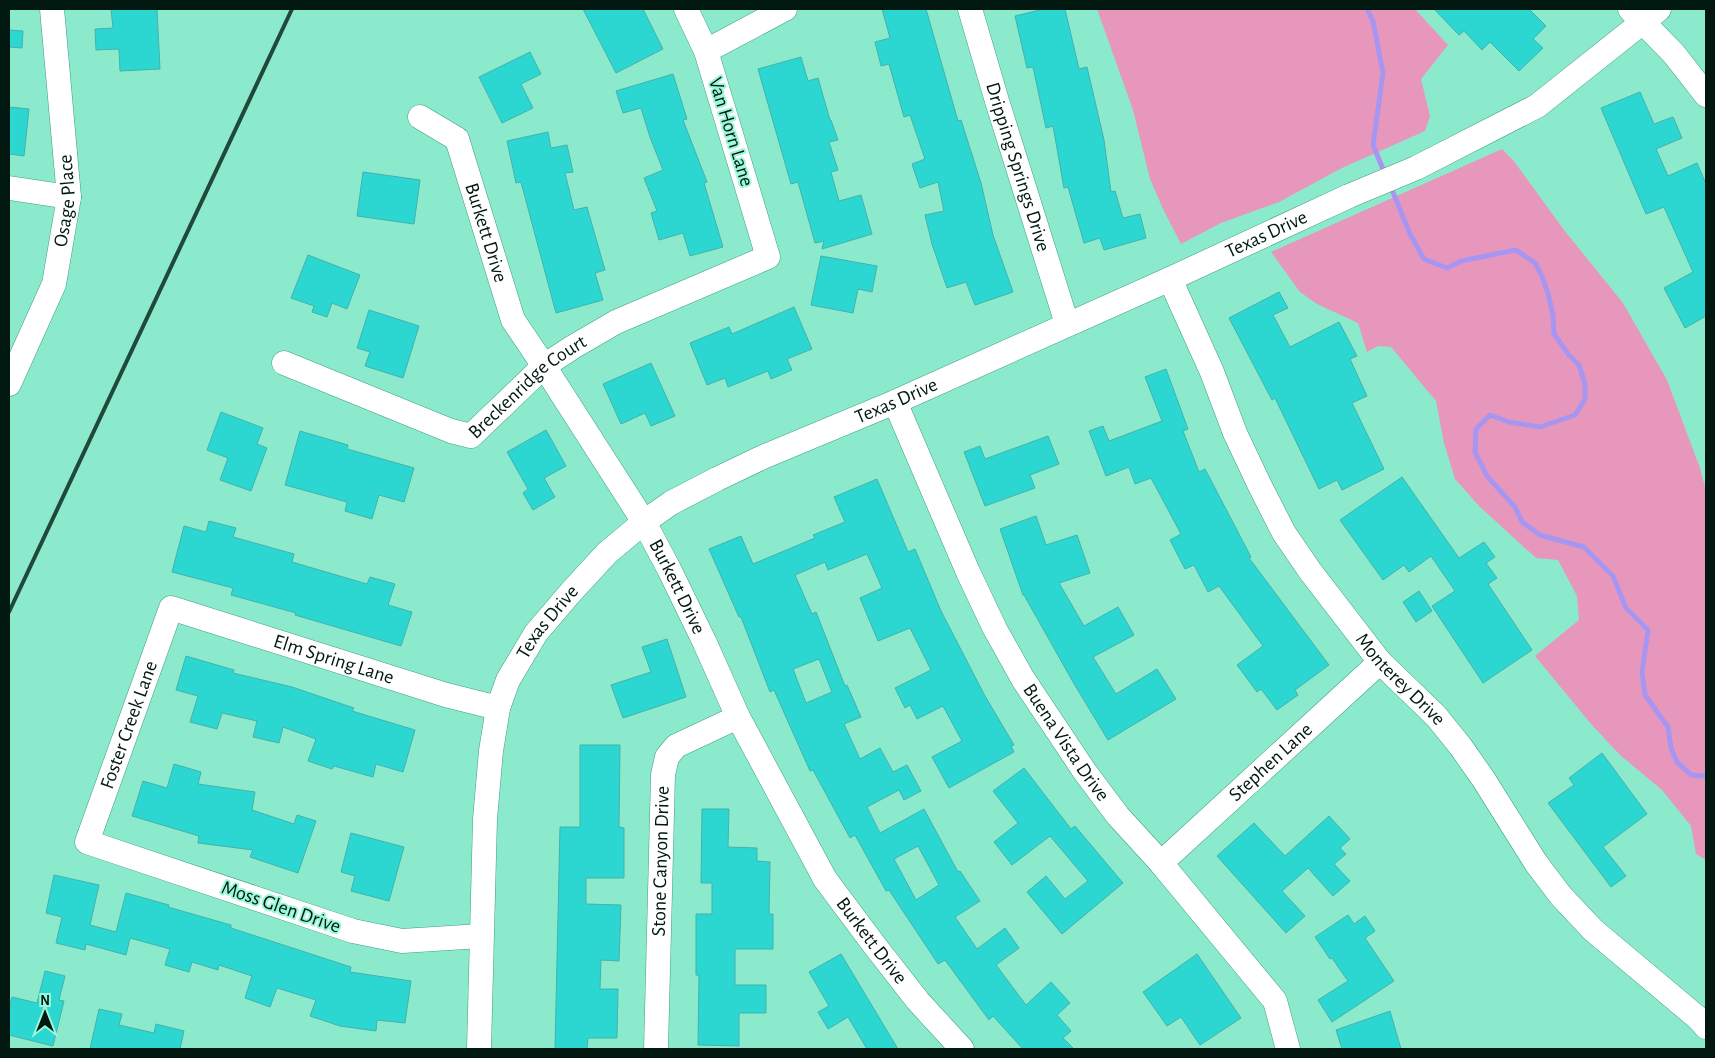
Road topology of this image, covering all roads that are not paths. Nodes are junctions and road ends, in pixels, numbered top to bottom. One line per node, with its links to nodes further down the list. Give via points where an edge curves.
1 (52, 9): 10 (street, Osage Place)
2 (686, 9): 6 (street, Van Horn Lane)
3 (785, 9): 6 (street)
4 (970, 9): 13 (street, Dripping Springs Drive)
5 (1644, 13): 7 (street); 12 (street, Texas Drive, via 1538,106 1416,168)
6 (706, 51): 11 (street, Van Horn Lane)
7 (1706, 95)
8 (420, 117): 15 (street, Burkett Drive, via 457,139 513,320)
9 (9, 188): 10 (street)
10 (69, 197): 16 (street, Osage Place, via 54,284)
11 (768, 257): 15 (street, Breckenridge Court, via 616,322)
12 (1170, 279): 13 (street, Texas Drive); 20 (street, Monterey Drive, via 1212,372 1235,433 1284,534)
13 (1067, 324): 17 (street, Texas Drive)
14 (284, 363): 15 (street, Breckenridge Court, via 451,431 471,436)
15 (544, 366): 18 (street, Burkett Drive)
16 (9, 384)
17 (895, 402): 18 (street, Texas Drive, via 763,457 671,503); 24 (street, Buena Vista Drive, via 968,572 1022,679 1118,816)
18 (644, 522): 21 (street, Texas Drive, via 607,554 536,633 508,680); 22 (street, Burkett Drive)
19 (171, 608): 21 (street, Elm Spring Lane, via 436,692); 23 (street, Foster Creek Lane)
20 (1380, 662): 24 (street, Stephen Lane); 26 (street, Monterey Drive, via 1436,716 1461,747 1561,896 1593,930)
21 (498, 708): 25 (street, Texas Drive, via 485,819)
22 (738, 717): 28 (street, Stone Canyon Drive, via 676,746 667,757 663,774); 29 (street, Burkett Drive, via 825,878 918,1001)
23 (87, 842): 25 (street, Moss Glen Drive, via 353,931 402,941)
24 (1161, 863): 30 (street, Buena Vista Drive, via 1275,1001)
25 (481, 936): 27 (street, Texas Drive)
26 (1706, 1027)
27 (479, 1049)
28 (656, 1049)
29 (962, 1049)
30 (1288, 1049)

